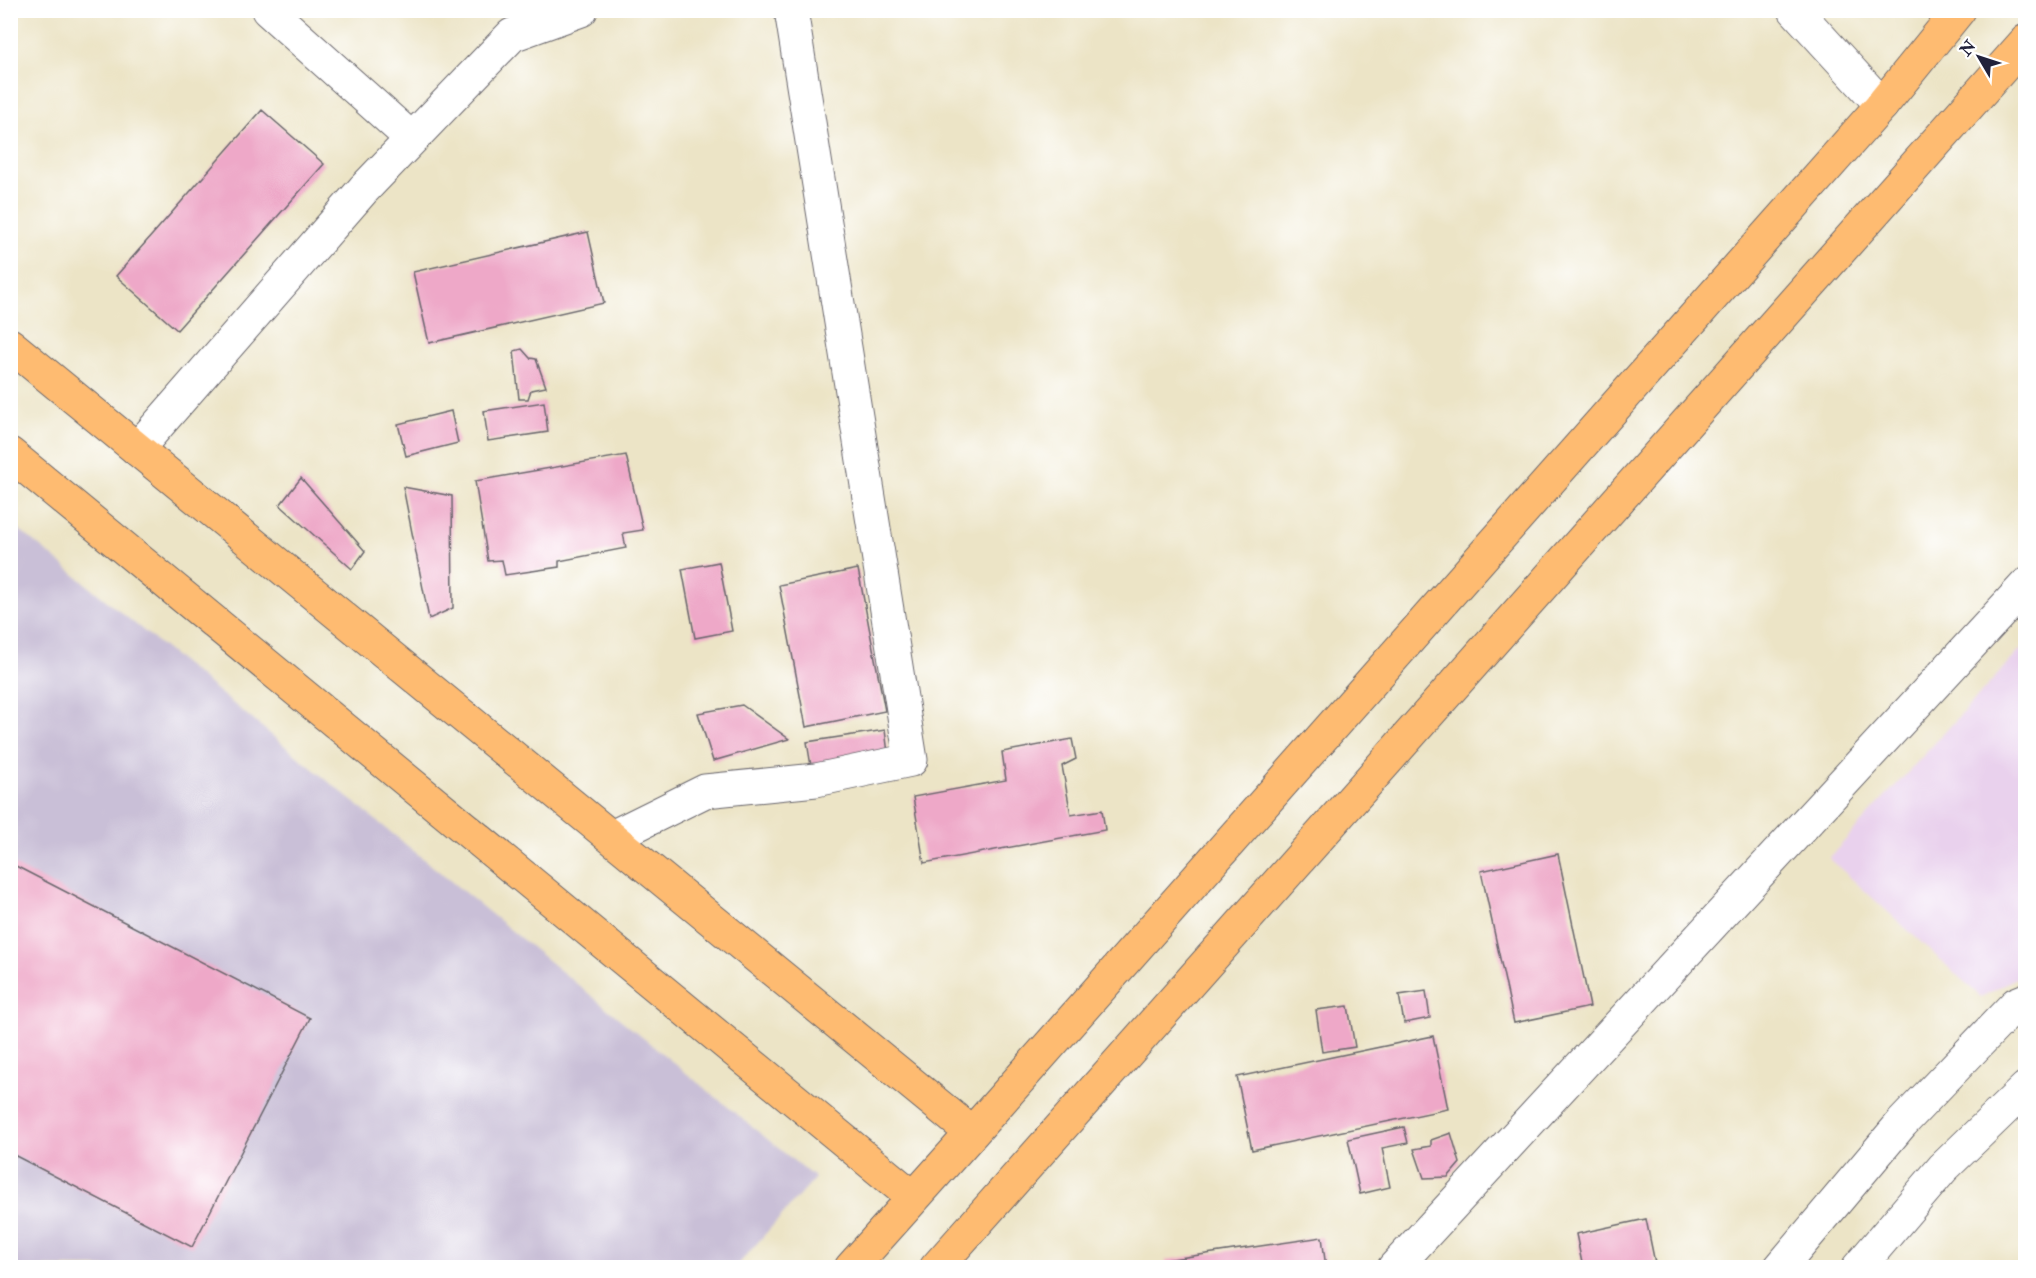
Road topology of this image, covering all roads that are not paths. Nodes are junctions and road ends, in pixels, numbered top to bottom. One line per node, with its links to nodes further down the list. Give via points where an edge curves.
1 (268, 10): 8 (street)
2 (582, 10): 8 (street, via 512,35)
3 (791, 10): 13 (street, via 911,760 816,780 705,791)
4 (1795, 10): 7 (street)
5 (1959, 10): 7 (main road)
6 (2025, 41): 19 (main road)
7 (1882, 105): 16 (main road)
8 (412, 139): 10 (street)
9 (10, 345): 10 (main road)
10 (137, 449): 13 (main road)
11 (10, 454): 17 (main road)
12 (2025, 585): 20 (street)
13 (612, 837): 16 (main road)
14 (2025, 1000): 21 (street, via 2016,1004 1902,1124)
15 (2025, 1088): 22 (street, via 1943,1168)
16 (972, 1133): 17 (main road)
17 (914, 1198): 18 (main road)
18 (851, 1268)
19 (936, 1268)
20 (1394, 1268)
21 (1780, 1268)
22 (1858, 1268)

